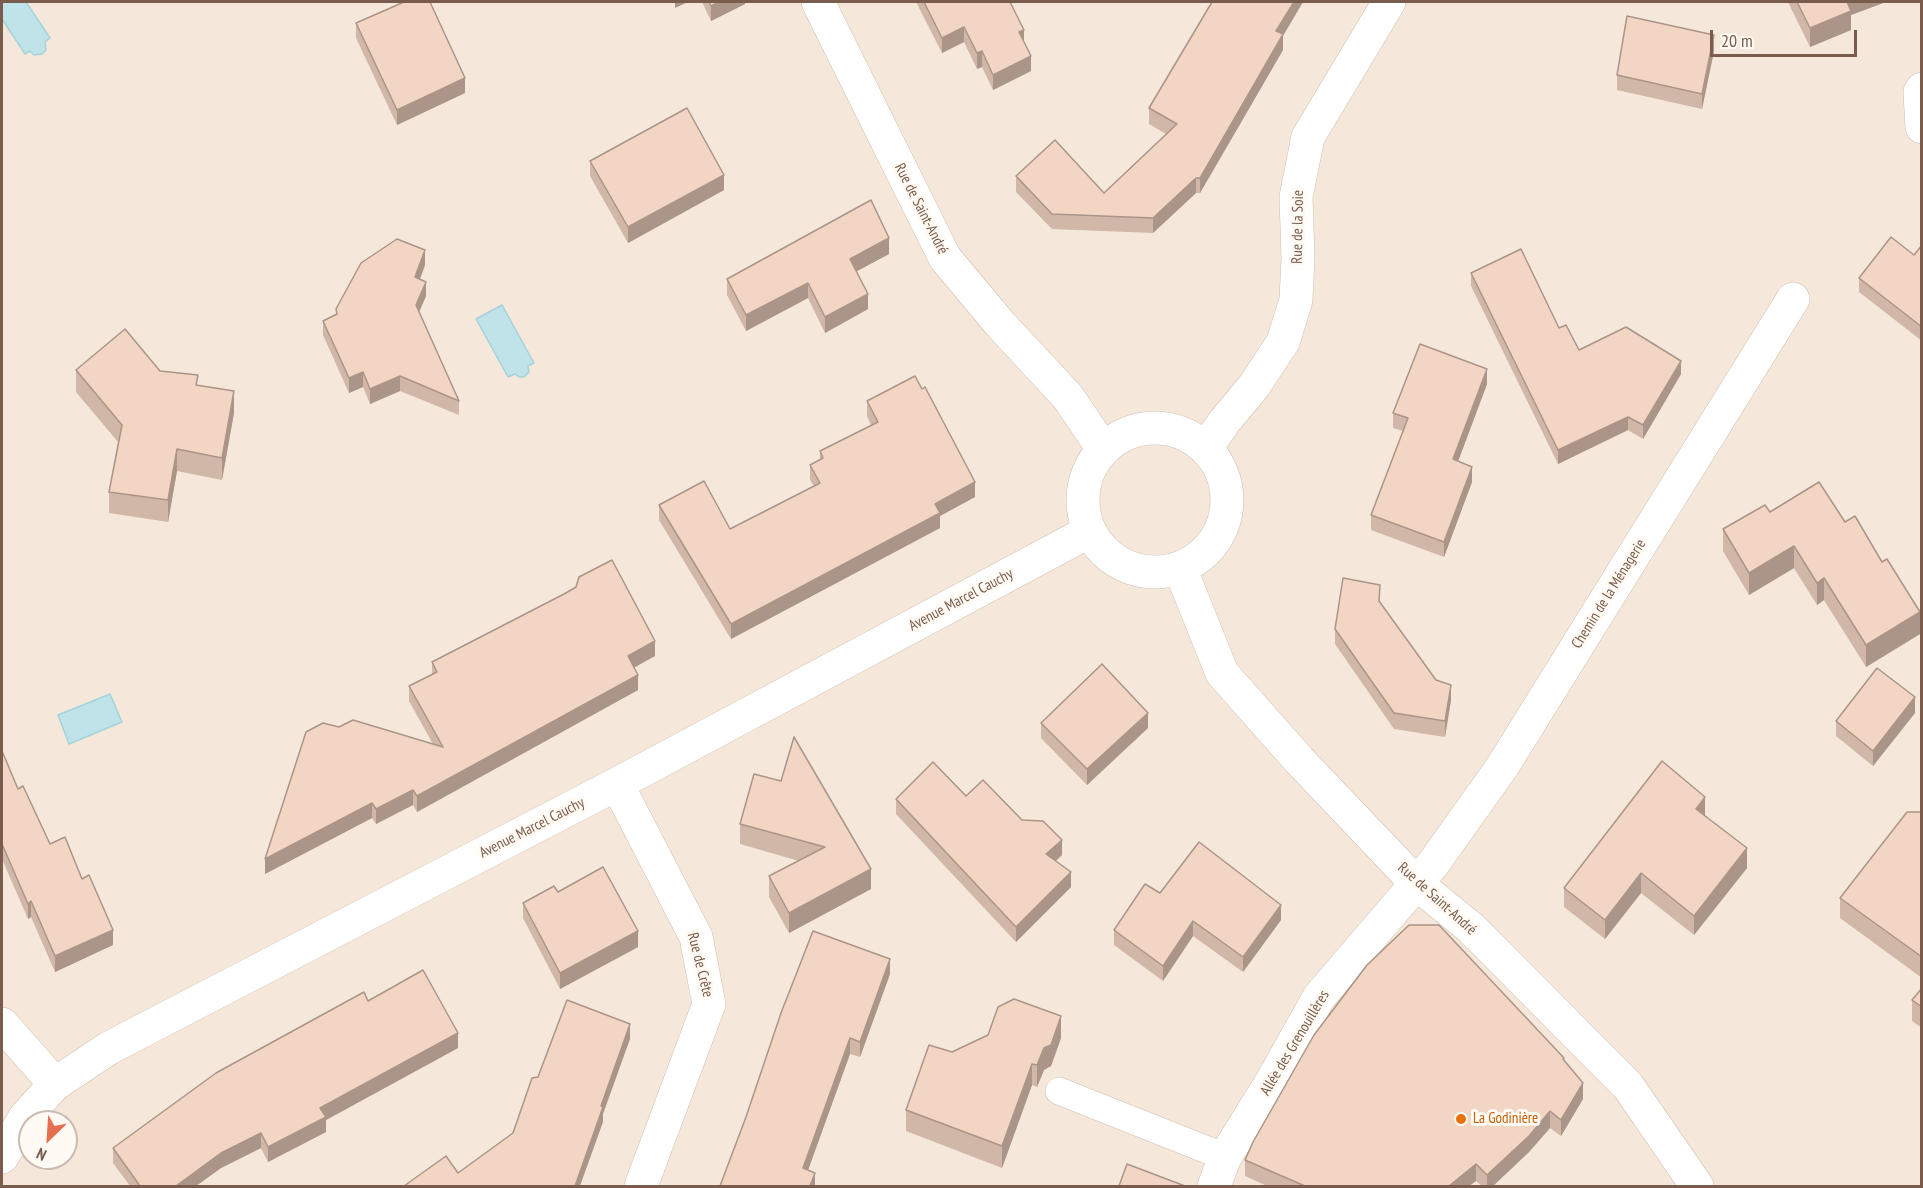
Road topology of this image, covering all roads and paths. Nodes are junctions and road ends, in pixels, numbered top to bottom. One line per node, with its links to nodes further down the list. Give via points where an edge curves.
1 (818, 2): 7 (street, Rue de Saint-André, via 945,258 1068,397)
2 (1389, 2): 6 (street, Rue de la Soie, via 1308,137 1296,196 1296,300 1283,342)
3 (1922, 89): 4 (street)
4 (1922, 127)
5 (1793, 299): 11 (street, Chemin de la Ménagerie, via 1502,767)
6 (1206, 448): 7 (street, via 1187,435 1166,428 1143,428 1121,435); 9 (street, via 1220,467 1227,490 1226,514 1218,537 1202,555)
7 (1103, 449): 8 (street, via 1090,467 1083,488)
8 (1090, 531): 9 (street, via 1102,549 1119,562 1139,570 1160,572); 10 (street, Avenue Marcel Cauchy)
9 (1180, 568): 11 (street, Rue de Saint-André, via 1222,673)
10 (617, 784): 13 (street, Avenue Marcel Cauchy, via 109,1048); 17 (street, Rue de Crête, via 696,937 709,1004)
11 (1417, 884): 16 (street, Allée des Grenouillères, via 1319,997); 18 (street, Rue de Saint-André, via 1471,928 1628,1086)
12 (2, 1024): 13 (street)
13 (55, 1084): 15 (street, Avenue Marcel Cauchy, via 26,1117)
14 (1059, 1091): 16 (lane)
15 (2, 1157)
16 (1220, 1172)
17 (641, 1186)
18 (1697, 1186)

